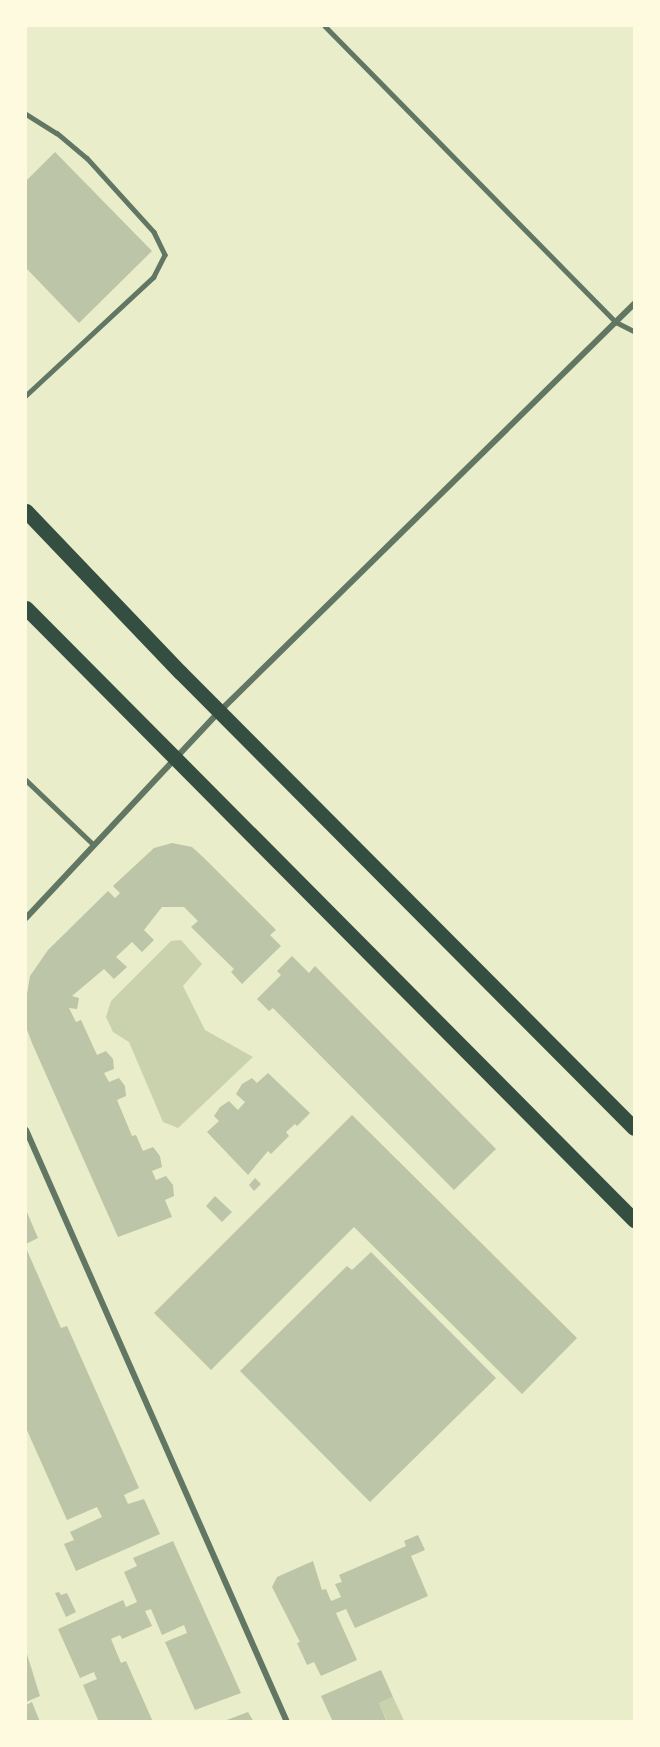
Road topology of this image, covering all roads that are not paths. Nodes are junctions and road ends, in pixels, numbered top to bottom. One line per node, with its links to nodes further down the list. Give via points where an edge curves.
1 (325, 26): 4 (lane)
2 (26, 114): 6 (lane, via 87,158 154,232 165,255 154,277)
3 (634, 304): 4 (street)
4 (616, 322): 5 (lane); 9 (street)
5 (634, 331)
6 (26, 396)
7 (26, 511): 9 (main road)
8 (26, 608): 10 (main road)
9 (220, 711): 10 (street); 14 (main road)
10 (176, 758): 12 (street); 16 (main road)
11 (26, 780): 12 (lane)
12 (93, 844): 13 (street)
13 (26, 918)
14 (634, 1128)
15 (26, 1130): 17 (street)
16 (634, 1220)
17 (287, 1722)

